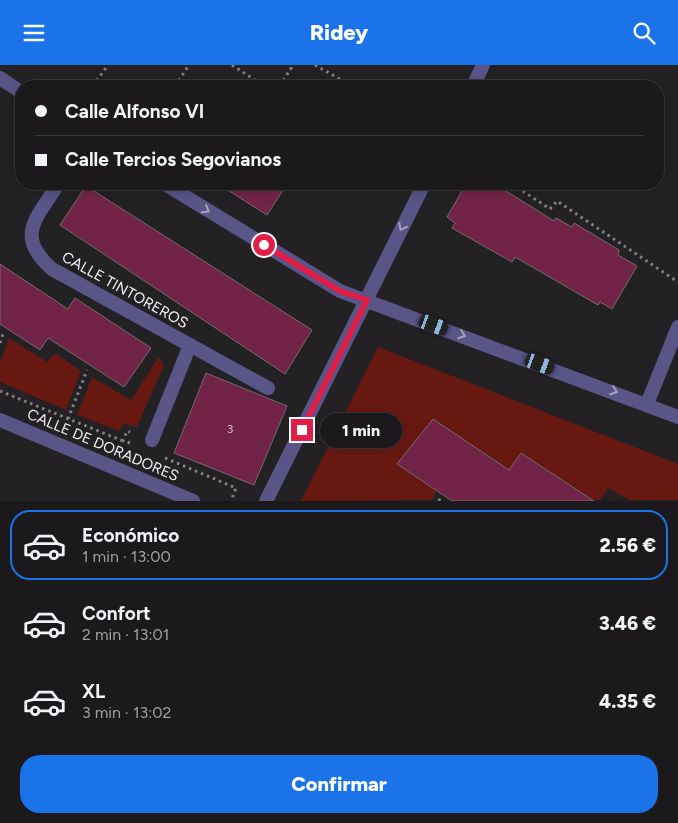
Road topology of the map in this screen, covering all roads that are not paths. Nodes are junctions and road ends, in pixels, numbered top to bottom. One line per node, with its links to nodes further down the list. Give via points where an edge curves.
1 (483, 65): 3 (street)
2 (0, 78): 4 (street)
3 (476, 80)
4 (15, 88)
5 (54, 190): 10 (street, CALLE TINTOREROS, via 33,226 32,248 38,256 52,269)
6 (175, 190): 8 (street, one-way to 8, via 340,291)
7 (421, 190): 8 (street, one-way to 8)
8 (367, 300): 12 (street, one-way to 12); 17 (street)
9 (678, 327): 12 (street)
10 (190, 345): 11 (street, CALLE TINTOREROS); 15 (street, CALLE TINTOREROS)
11 (268, 388)
12 (647, 403): 13 (street)
13 (678, 417)
14 (0, 420): 16 (street, CALLE DE DORADORES)
15 (152, 440)
16 (193, 501)
17 (266, 501)

